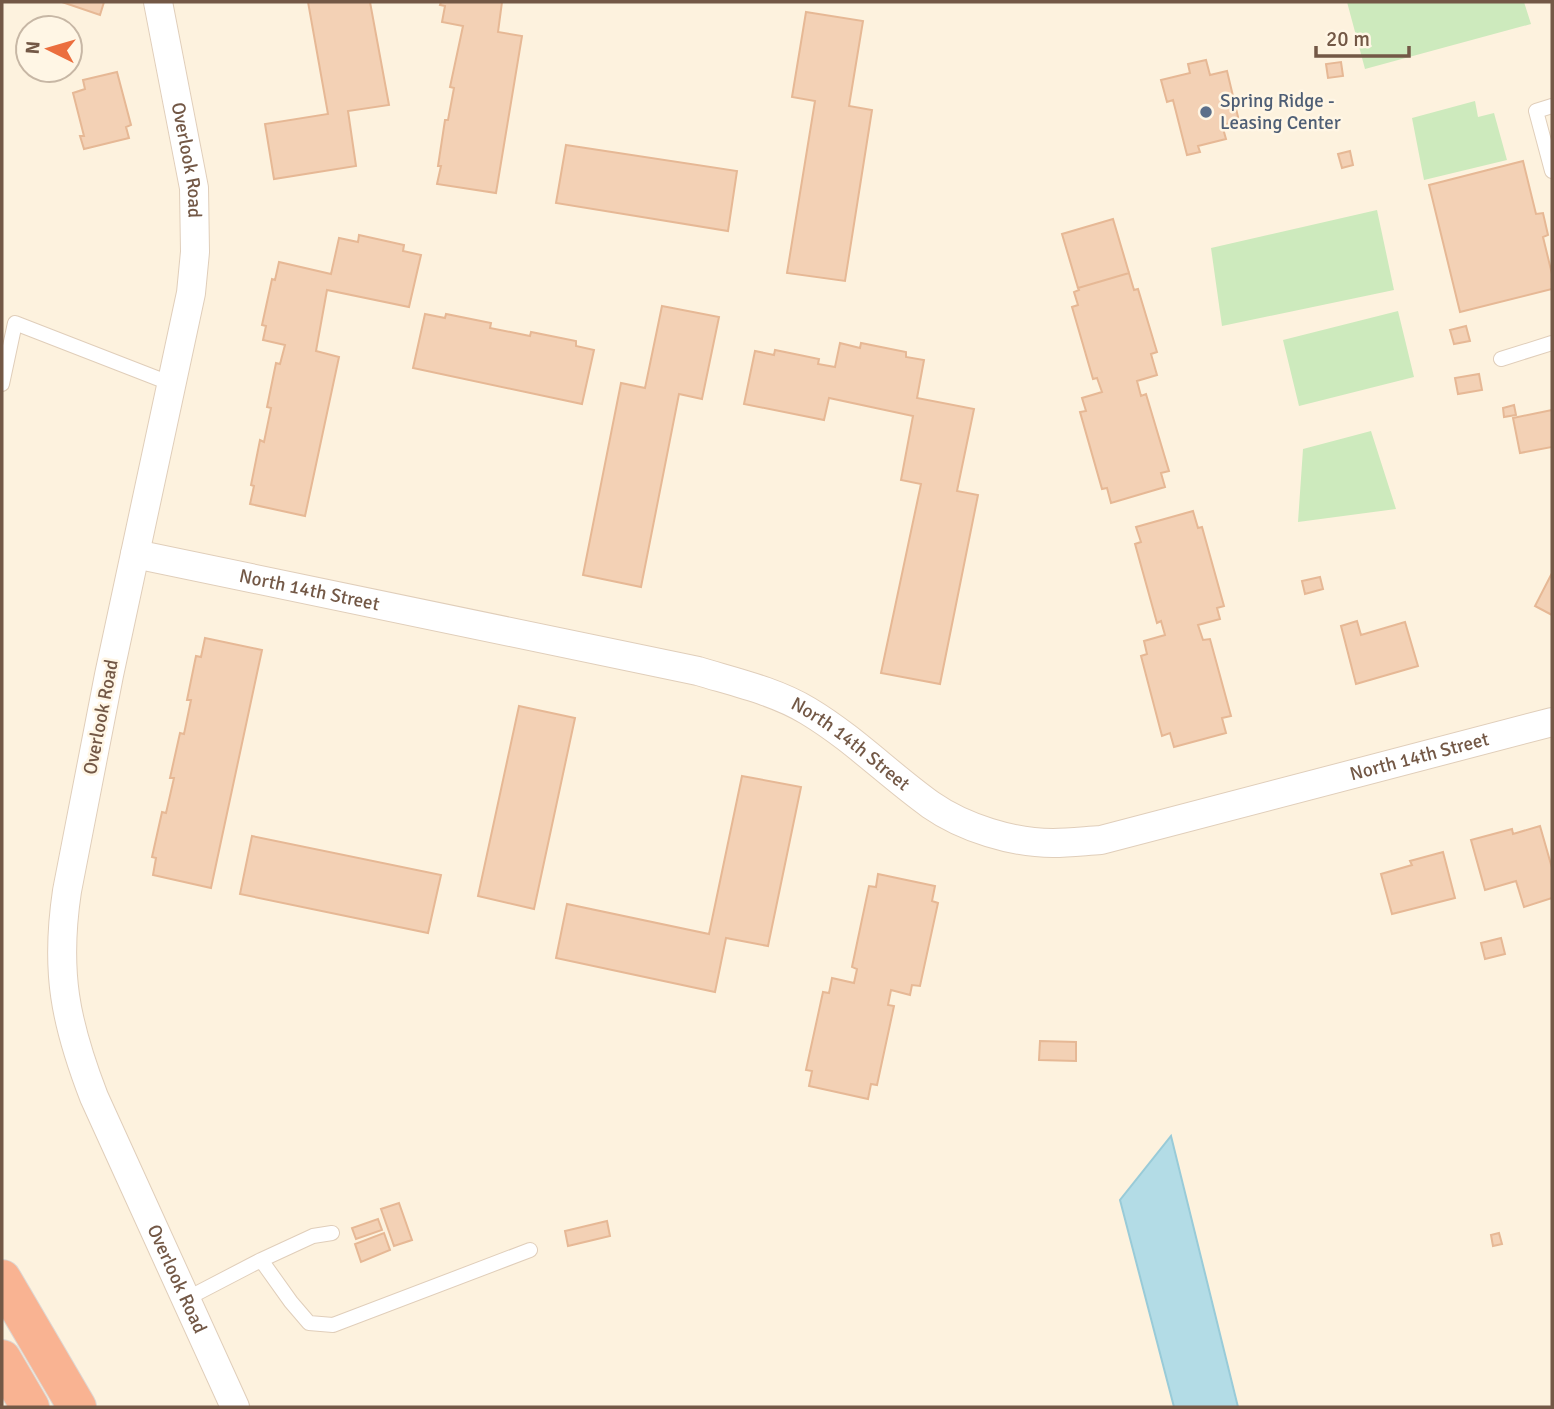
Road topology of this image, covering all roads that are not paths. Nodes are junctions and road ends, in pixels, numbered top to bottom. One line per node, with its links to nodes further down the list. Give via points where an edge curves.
1 (158, 2): 7 (street, Overlook Road, via 194,188 191,293)
2 (1552, 106): 3 (lane, via 1536,111)
3 (1552, 171)
4 (1552, 343): 5 (lane)
5 (1501, 359)
6 (2, 384): 7 (lane, via 15,323)
7 (172, 384): 8 (street, Overlook Road)
8 (135, 554): 9 (street, North 14th Street, via 698,671 764,691 807,709 861,746 933,806 970,825 1025,840 1101,840); 14 (street, Overlook Road, via 67,891 61,959 80,1062)
9 (1552, 722)
10 (332, 1233): 12 (lane, via 313,1236)
11 (530, 1250): 12 (lane, via 333,1325 309,1323)
12 (261, 1260): 14 (lane)
13 (2, 1279): 17 (highway)
14 (186, 1299): 18 (street, Overlook Road)
15 (2, 1359): 16 (highway)
16 (30, 1407)
17 (77, 1407)
18 (235, 1407)

